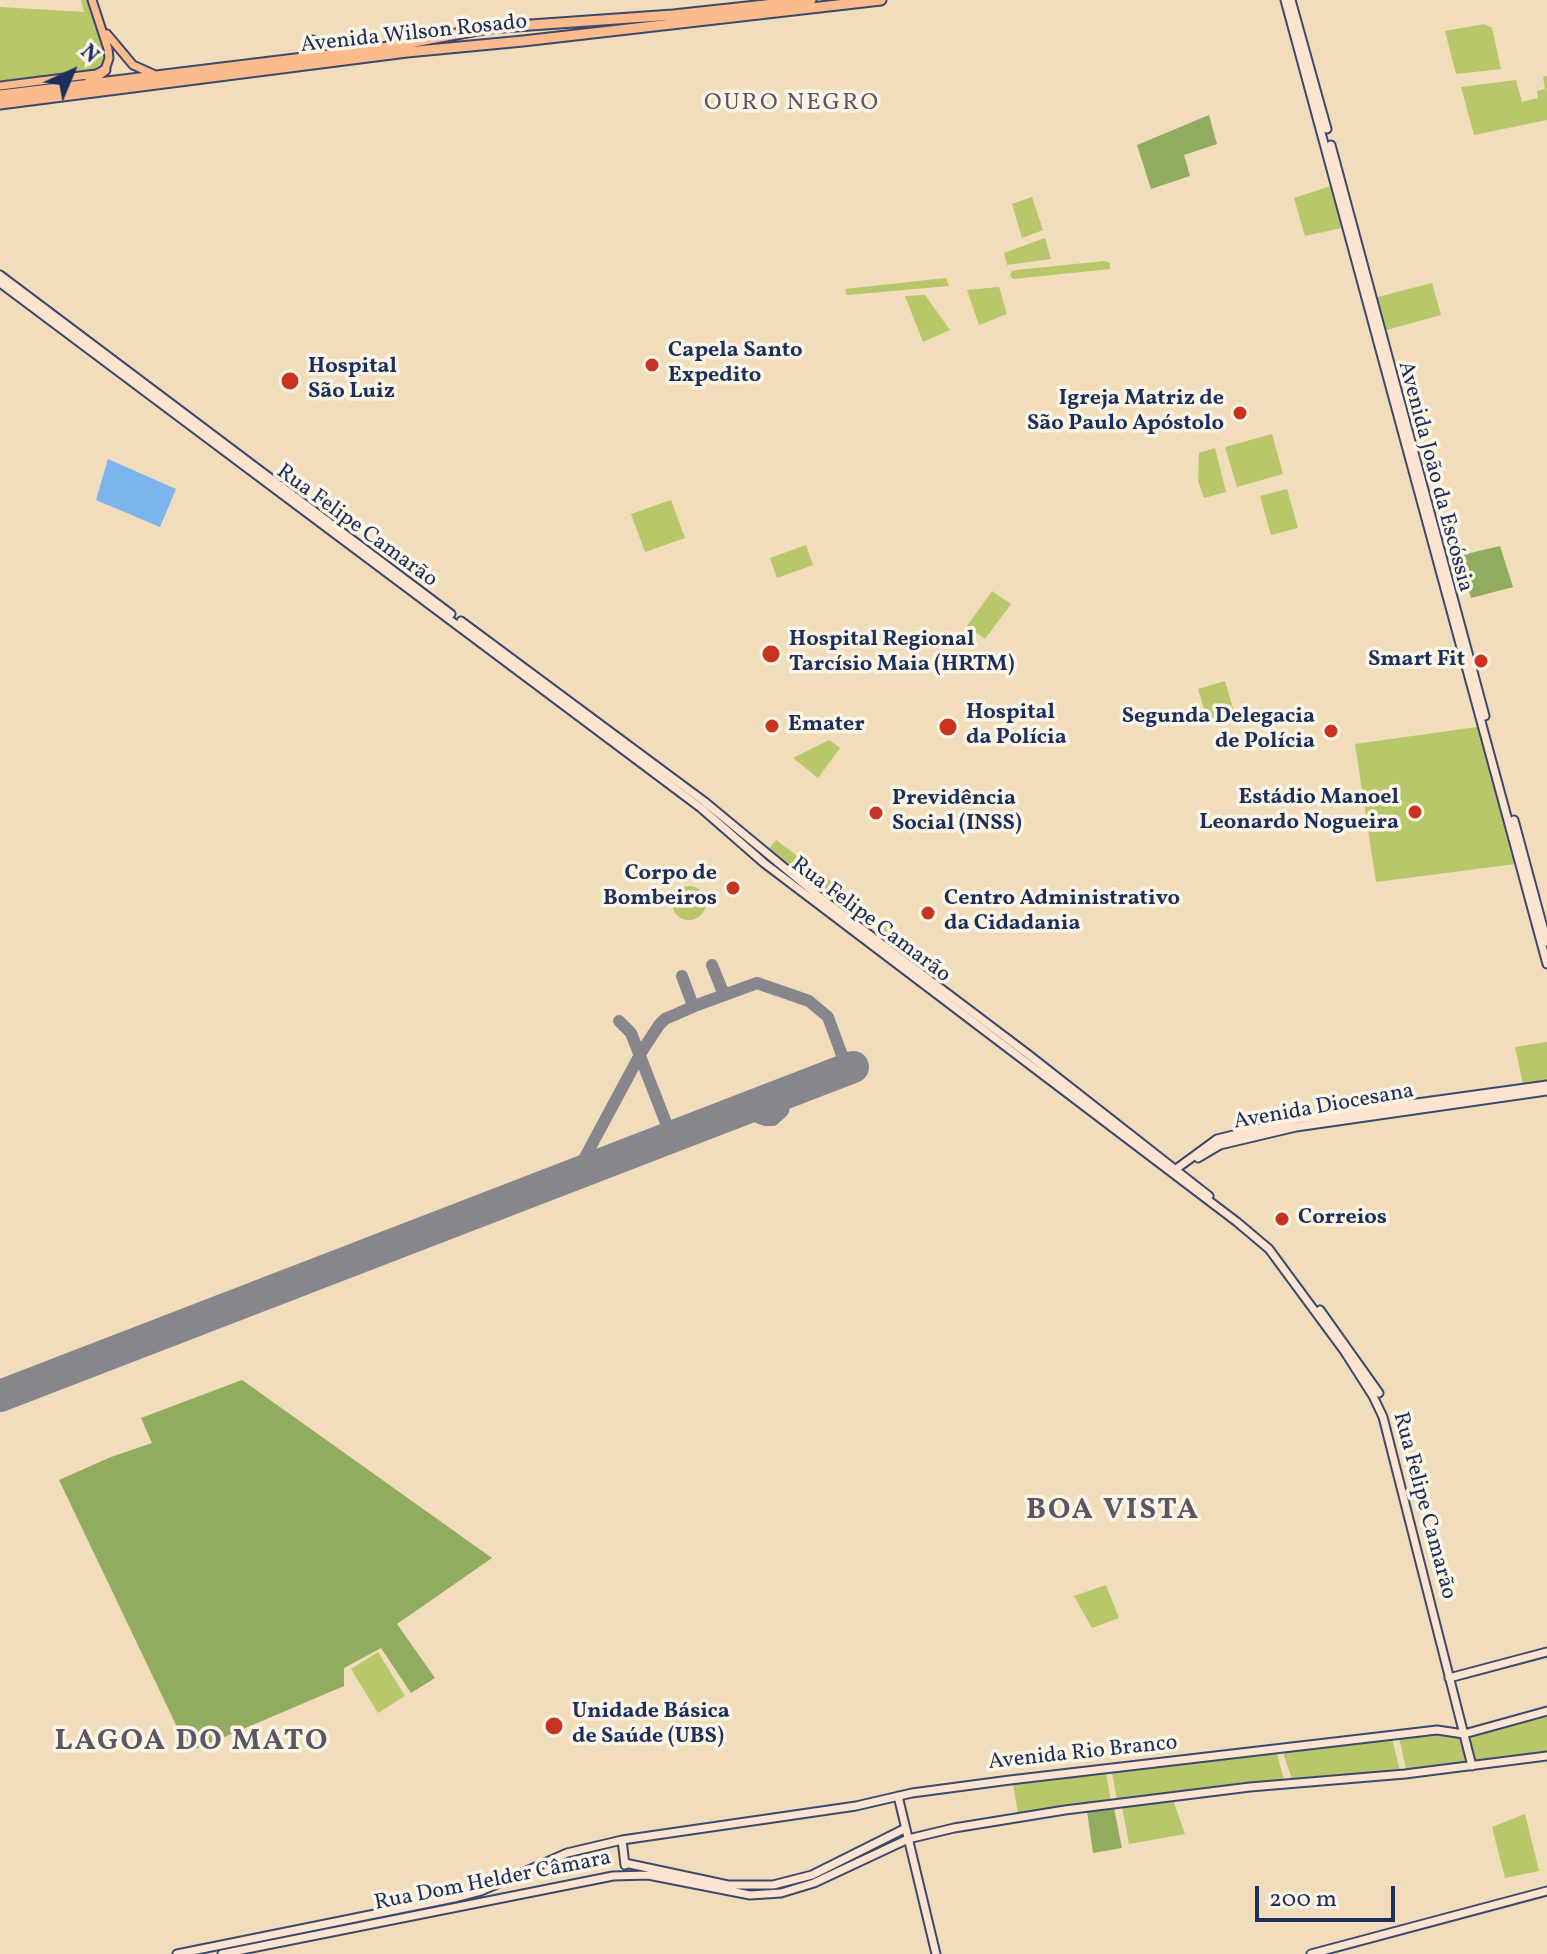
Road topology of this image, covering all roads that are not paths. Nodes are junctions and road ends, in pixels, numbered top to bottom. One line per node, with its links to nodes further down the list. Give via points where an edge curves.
1 (92, 0): 7 (main road)
2 (811, 0): 5 (highway, Avenida Wilson Rosado)
3 (881, 0): 9 (highway, Avenida Wilson Rosado)
4 (1288, 0): 37 (main road, Avenida João da Escóssia); 38 (main road, Avenida João da Escóssia)
5 (521, 25): 6 (highway, Avenida Wilson Rosado); 9 (highway, via 513,36)
6 (488, 28): 10 (highway, via 497,34); 12 (highway, Avenida Wilson Rosado)
7 (103, 29): 14 (main road, via 109,58); 15 (main road, via 133,65)
8 (313, 41): 12 (highway, via 311,50)
9 (523, 41): 10 (highway, Avenida Wilson Rosado)
10 (491, 44): 21 (highway, Avenida Wilson Rosado)
11 (292, 52): 13 (highway)
12 (321, 57): 13 (highway, Avenida Wilson Rosado)
13 (274, 62): 15 (highway, Avenida Wilson Rosado)
14 (105, 70): 16 (main road); 17 (highway)
15 (158, 75): 17 (highway, Avenida Wilson Rosado)
16 (40, 81): 18 (main road); 19 (highway)
17 (87, 84): 19 (highway, Avenida Wilson Rosado)
18 (0, 86)
19 (24, 91): 20 (highway, Avenida Wilson Rosado)
20 (0, 95)
21 (0, 104)
22 (0, 275): 25 (main road, Rua Felipe Camarão)
23 (0, 283): 24 (main road, Rua Felipe Camarão)
24 (43, 316): 25 (main road, via 43,308); 27 (main road, Rua Felipe Camarão)
25 (74, 328): 26 (main road, Rua Felipe Camarão)
26 (180, 410): 27 (main road, via 180,416); 28 (main road, Rua Felipe Camarão)
27 (171, 412): 29 (main road, Rua Felipe Camarão)
28 (209, 432): 29 (main road, via 201,428); 31 (main road, Rua Felipe Camarão)
29 (200, 433): 30 (main road, Rua Felipe Camarão)
30 (480, 643): 31 (main road, via 506,662); 32 (main road, Rua Felipe Camarão)
31 (511, 658): 33 (main road, Rua Felipe Camarão)
32 (715, 820): 33 (main road, via 731,833); 34 (main road, Rua Felipe Camarão)
33 (736, 829): 35 (main road, Rua Felipe Camarão)
34 (752, 853): 35 (main road, via 750,843); 36 (main road, Rua Felipe Camarão)
35 (764, 853): 36 (main road, Rua Felipe Camarão)
36 (828, 909): 39 (main road, Rua Felipe Camarão); 40 (main road, Rua Felipe Camarão)
37 (1547, 942)
38 (1547, 964)
39 (1024, 1060): 40 (main road, via 1047,1073); 41 (main road, Rua Felipe Camarão)
40 (1043, 1065): 42 (main road, Rua Felipe Camarão)
41 (1060, 1087): 42 (main road, via 1056,1079); 44 (main road, Rua Felipe Camarão)
42 (1071, 1087): 45 (main road, Rua Felipe Camarão)
43 (1547, 1088): 46 (main road, Avenida Diocesana, via 1335,1116 1220,1145)
44 (1108, 1125): 45 (main road, via 1126,1135); 46 (main road, Rua Felipe Camarão)
45 (1121, 1126): 46 (main road, Rua Felipe Camarão)
46 (1174, 1171): 47 (main road, Rua Felipe Camarão, via 1271,1248)
47 (1347, 1351): 48 (main road, Rua Felipe Camarão); 50 (main road, Rua Felipe Camarão, via 1383,1417)
48 (1379, 1393)
49 (1547, 1652): 50 (main road)
50 (1449, 1678): 52 (main road, Rua Felipe Camarão)
51 (1547, 1711): 52 (main road, Avenida Rio Branco)
52 (1464, 1734): 54 (main road, Rua Felipe Camarão); 55 (main road, Avenida Rio Branco, via 1396,1734)
53 (1547, 1756): 54 (main road)
54 (1472, 1766): 58 (main road, via 1065,1810)
55 (896, 1797): 56 (main road); 57 (main road, Avenida Rio Branco); 58 (main road)
56 (902, 1830): 58 (main road); 59 (main road, Rua Dom Helder Câmara, via 812,1875 773,1885 728,1885)
57 (622, 1840): 59 (main road); 62 (main road, Rua Dom Helder Câmara, via 567,1853 475,1893)
58 (907, 1840): 60 (main road, Rua Dom Helder Câmara, via 781,1893 750,1895); 65 (main road)
59 (625, 1863): 60 (main road)
60 (627, 1874): 64 (main road, Rua Dom Helder Câmara)
61 (1547, 1891): 66 (main road)
62 (190, 1953): 63 (main road, Rua Dom Helder Câmara)
63 (177, 1954)
64 (222, 1954)
65 (934, 1954)
66 (1311, 1954)

